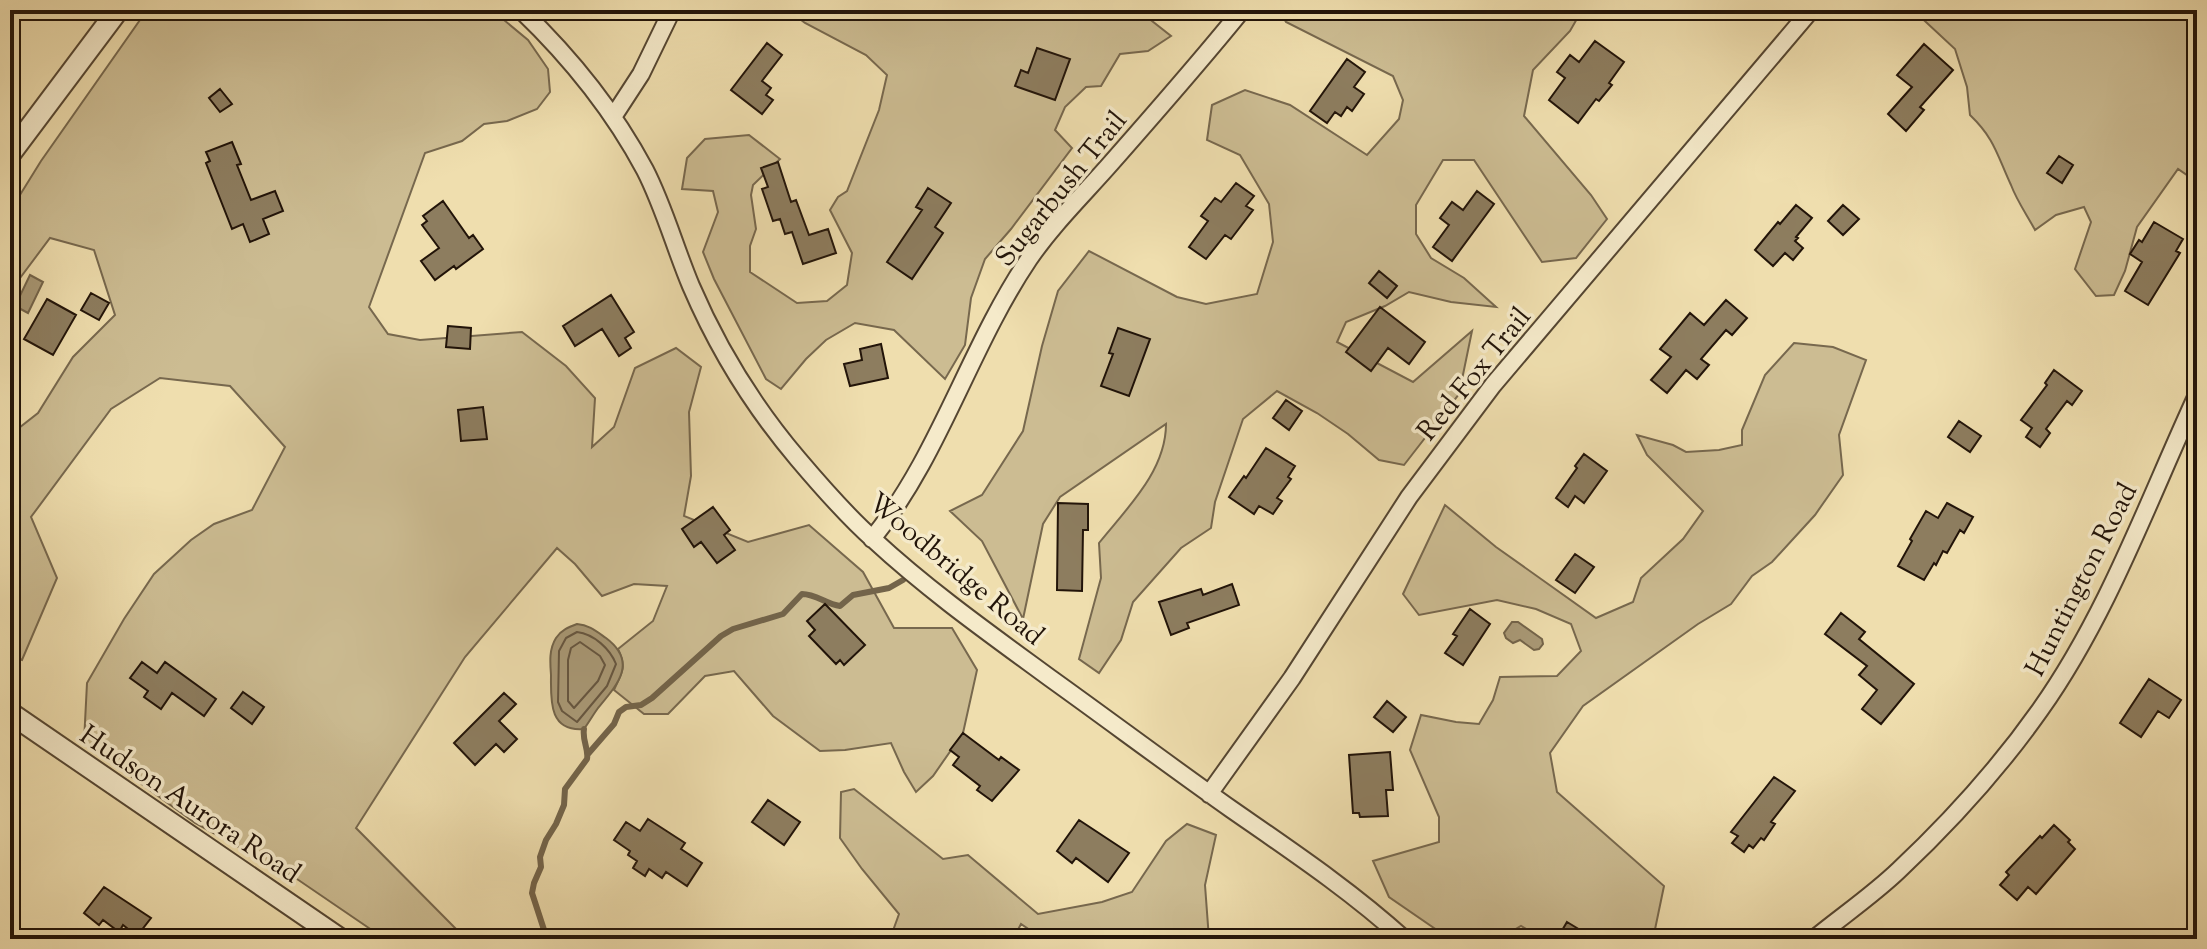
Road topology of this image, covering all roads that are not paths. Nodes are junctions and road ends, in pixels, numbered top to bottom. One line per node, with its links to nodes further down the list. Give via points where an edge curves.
1 (118, 10): 7 (street)
2 (521, 10): 6 (street, Woodbridge Road)
3 (672, 10): 6 (street)
4 (1242, 10): 9 (street, Sugarbush Trail, via 1030,258 995,314 919,468)
5 (1811, 10): 11 (street, Red Fox Trail, via 1493,385 1409,497 1292,678)
6 (613, 117): 9 (street, Woodbridge Road, via 656,192 689,282 742,386 797,458)
7 (10, 154)
8 (2197, 395): 14 (street, Huntington Road, via 2124,562 2040,710 1973,794 1898,871)
9 (872, 539): 11 (street, Woodbridge Road)
10 (10, 713): 12 (street, Hudson Aurora Road)
11 (1209, 794): 13 (street, Woodbridge Road, via 1325,875)
12 (340, 939)
13 (1404, 939)
14 (1814, 939)

